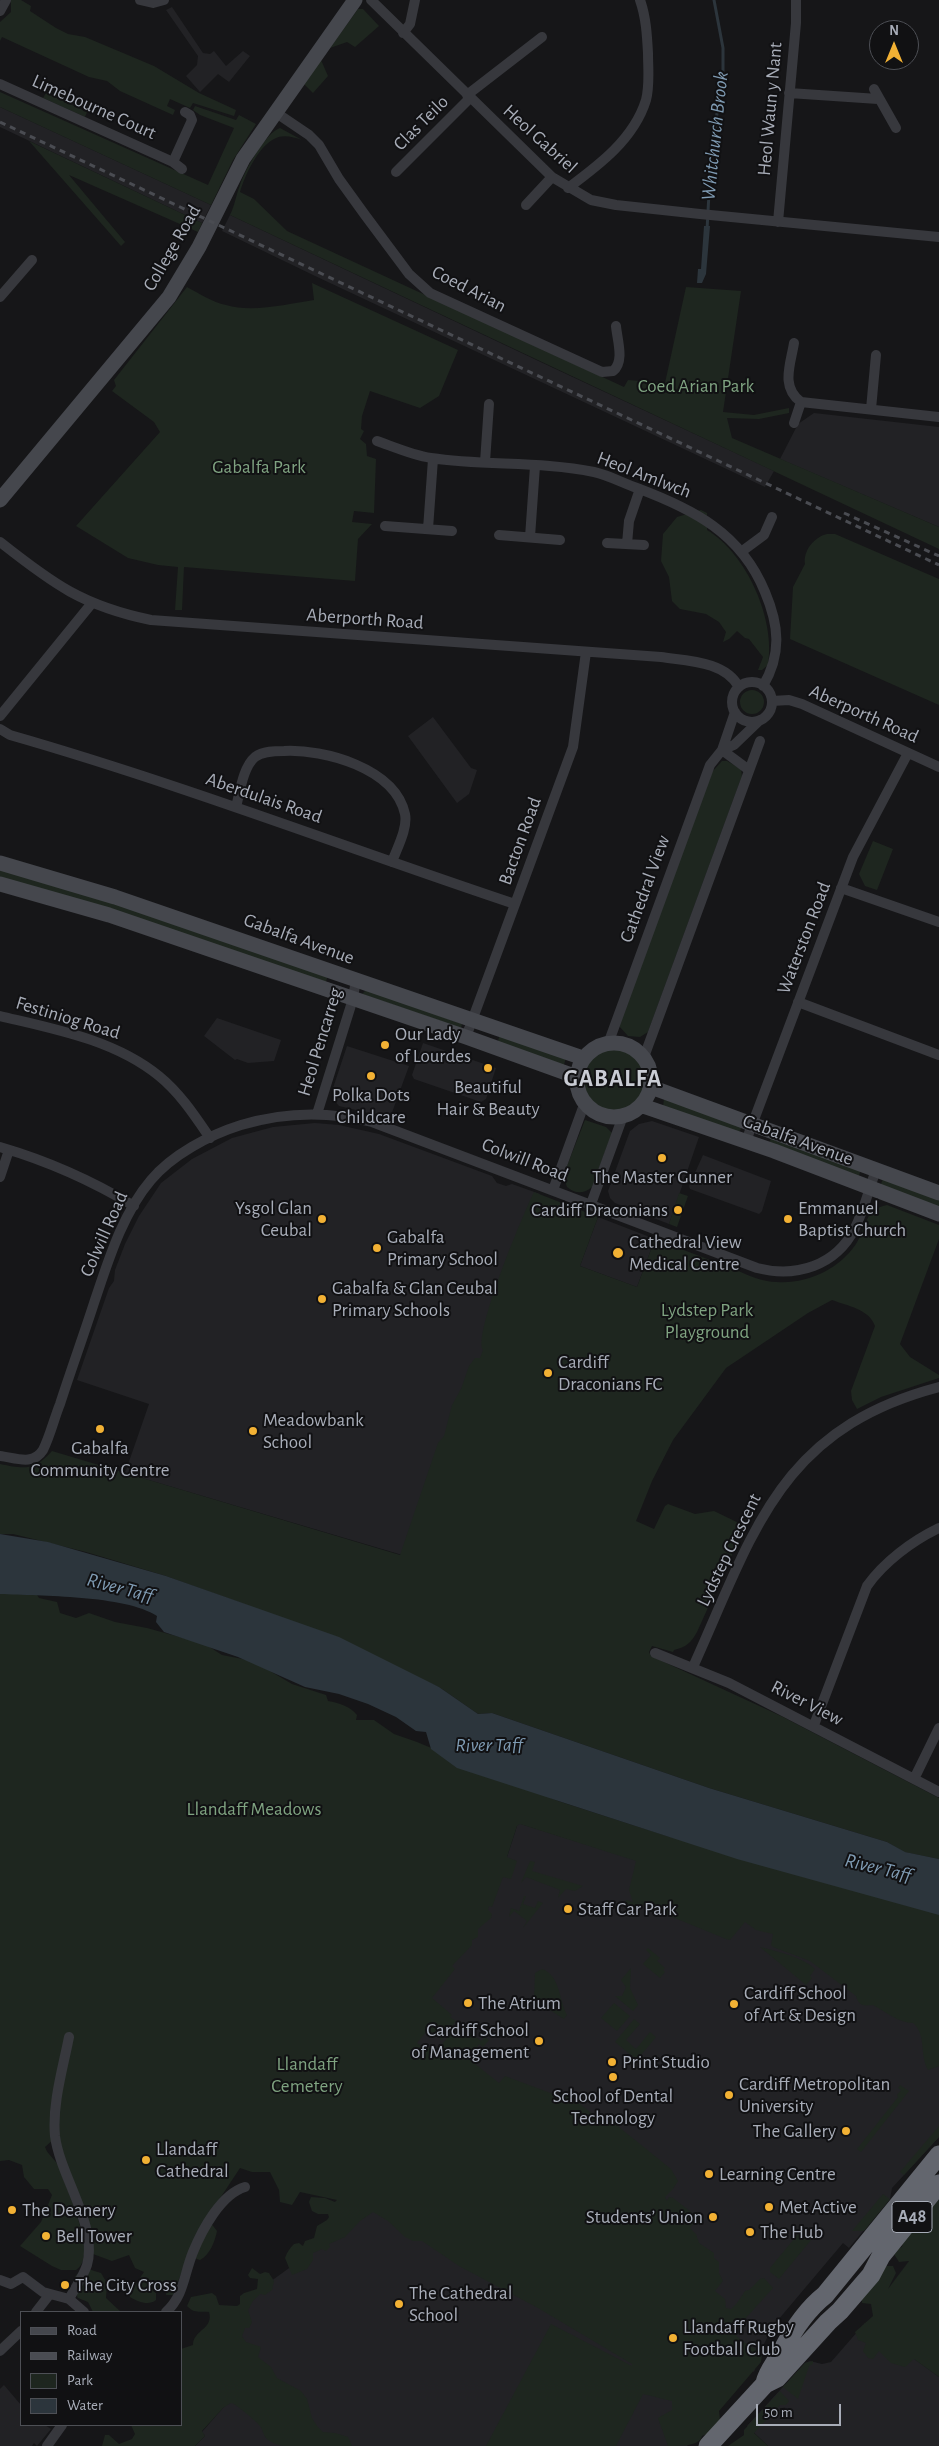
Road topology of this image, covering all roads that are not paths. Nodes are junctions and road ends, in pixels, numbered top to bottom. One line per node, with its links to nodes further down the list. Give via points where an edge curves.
1 (6, 0): 9 (street)
2 (140, 0): 3 (street, via 153,3)
3 (164, 0)
4 (355, 0): 16 (street, College Road)
5 (371, 0): 10 (street, Heol Gabriel)
6 (415, 0): 10 (street, via 410,24)
7 (640, 0): 22 (street, via 644,12 649,76 646,99 638,120 608,158)
8 (796, 0): 13 (street, Heol Waun y Nant)
9 (0, 11)
10 (403, 33): 14 (street, Heol Gabriel)
11 (542, 37): 14 (street, Clas Teilo)
12 (0, 84): 18 (street, Limebourne Court)
13 (789, 93): 17 (street, via 876,94); 24 (street, Heol Waun y Nant)
14 (468, 96): 20 (street, Clas Teilo); 21 (street, Heol Gabriel)
15 (185, 112): 18 (street, Limebourne Court, via 192,120)
16 (275, 112): 28 (street, Coed Arian, via 310,135 319,145 339,179 409,274 430,293 602,372 613,371 618,365); 41 (street, College Road, via 243,159 206,234 163,305)
17 (896, 128)
18 (173, 162): 19 (street, Limebourne Court)
19 (182, 169)
20 (396, 172)
21 (552, 177): 22 (street, Heol Gabriel); 23 (street)
22 (568, 188): 24 (street, Heol Gabriel, via 600,202)
23 (526, 205)
24 (778, 222): 25 (street, Heol Gabriel)
25 (939, 236)
26 (32, 260): 27 (street)
27 (0, 297)
28 (616, 326)
29 (794, 343): 31 (street, via 787,372 793,394)
30 (876, 355): 33 (street)
31 (801, 402): 33 (street); 35 (street)
32 (489, 404): 38 (street)
33 (871, 409): 34 (street)
34 (939, 417)
35 (794, 423)
36 (377, 441): 37 (street, Heol Amlwch)
37 (433, 458): 38 (street, Heol Amlwch); 44 (street)
38 (485, 462): 39 (street, Heol Amlwch)
39 (535, 466): 40 (street, Heol Amlwch, via 596,472); 47 (street)
40 (640, 489): 51 (street, via 629,521); 53 (street, Heol Amlwch, via 699,515)
41 (1, 496)
42 (772, 517): 53 (street, via 764,535)
43 (385, 526): 44 (street)
44 (428, 529): 45 (street)
45 (452, 531)
46 (499, 535): 47 (street)
47 (530, 538): 48 (street)
48 (560, 540)
49 (0, 542): 54 (street, Aberporth Road, via 54,584)
50 (607, 543): 51 (street)
51 (627, 544): 52 (street)
52 (644, 545)
53 (741, 552): 56 (street, Heol Amlwch, via 763,585 777,633 775,660)
54 (92, 603): 55 (street, Aberporth Road, via 131,616 178,624); 59 (street)
55 (586, 652): 57 (street, Aberporth Road, via 701,663 724,670 734,677); 74 (street, Bacton Road, via 575,741)
56 (763, 686): 57 (street, via 751,682); 58 (street)
57 (739, 687): 60 (street, via 733,696)
58 (772, 701): 62 (street, via 769,712); 66 (street, Aberporth Road, via 789,700 802,704)
59 (5, 702): 61 (street)
60 (735, 712): 62 (street, via 749,722); 65 (street, Cathedral View)
61 (0, 716)
62 (760, 720): 65 (street, Cathedral View, via 734,745)
63 (0, 729): 69 (street, Aberdulais Road, via 10,735)
64 (760, 741): 68 (street)
65 (722, 750): 68 (street); 82 (street, Cathedral View, via 707,772)
66 (908, 752): 67 (street, Aberporth Road); 73 (street, Waterston Road)
67 (939, 767)
68 (749, 770): 84 (street)
69 (236, 806): 70 (street, Aberdulais Road); 70 (street, via 249,766 258,755 294,750 337,757 385,782 394,791 405,814 405,824)
70 (392, 862): 74 (street, Aberdulais Road)
71 (0, 863): 76 (street, Gabalfa Avenue, via 115,897)
72 (0, 884): 77 (street, Gabalfa Avenue, via 109,915)
73 (841, 888): 75 (street); 78 (street, Waterston Road)
74 (515, 904): 80 (street, Bacton Road)
75 (939, 922)
76 (356, 981): 77 (street, Heol Pencarreg); 80 (street, Gabalfa Avenue)
77 (353, 998): 81 (street, Gabalfa Avenue); 90 (street, Heol Pencarreg)
78 (798, 1002): 83 (street); 92 (street, Waterston Road)
79 (0, 1016): 93 (street, Festiniog Road, via 84,1038 127,1055 159,1076 176,1093)
80 (473, 1021): 81 (street, Bacton Road); 85 (street, Gabalfa Avenue)
81 (466, 1037): 86 (street, Gabalfa Avenue)
82 (608, 1044): 84 (street, via 629,1046); 85 (street, via 599,1046)
83 (939, 1055)
84 (644, 1057): 87 (street, via 650,1071)
85 (583, 1058): 86 (street)
86 (577, 1077): 88 (street)
87 (651, 1087): 89 (street); 92 (street, Gabalfa Avenue)
88 (585, 1102): 91 (street, via 605,1116); 99 (street)
89 (643, 1106): 91 (street); 94 (street, Gabalfa Avenue)
90 (317, 1114): 93 (street, Colwill Road, via 258,1120); 99 (street, Colwill Road, via 359,1119 392,1128)
91 (623, 1116): 101 (street)
92 (753, 1125): 94 (street, Waterston Road); 96 (street, Gabalfa Avenue)
93 (210, 1138): 102 (street, Colwill Road, via 160,1170)
94 (746, 1141): 98 (street, Gabalfa Avenue)
95 (5, 1148): 97 (street); 102 (street, via 80,1176)
96 (876, 1170): 98 (street, Colwill Road); 100 (street, Gabalfa Avenue)
97 (0, 1177)
98 (870, 1188): 101 (street, Colwill Road, via 856,1227 841,1248 823,1263 789,1273 757,1268); 103 (street, Gabalfa Avenue)
99 (553, 1190): 101 (street, Colwill Road)
100 (939, 1193)
101 (591, 1204)
102 (134, 1206): 105 (street, Colwill Road, via 110,1256 45,1447 40,1456 29,1461)
103 (939, 1214)
104 (939, 1387): 108 (street, Lydstep Crescent, via 905,1397 843,1426 810,1453 753,1532)
105 (0, 1456)
106 (939, 1528): 109 (street, via 902,1552 867,1586)
107 (655, 1652): 108 (street, River View)
108 (693, 1667): 109 (street, River View)
109 (814, 1725): 111 (street, River View)
110 (939, 1728): 111 (street)
111 (914, 1779): 112 (street, River View)
112 (939, 1792)
113 (69, 2037): 119 (street, via 56,2109 56,2136 62,2165 85,2227 88,2248 86,2265)
114 (939, 2155): 125 (highway, A48, via 826,2295 813,2304 767,2373)
115 (939, 2184): 125 (highway, A48, via 840,2311 777,2378)
116 (245, 2187): 122 (street, via 226,2199 206,2227 194,2250 180,2295)
117 (0, 2280): 118 (street, via 11,2284 23,2277)
118 (50, 2294): 119 (street); 120 (street)
119 (69, 2299): 121 (street)
120 (37, 2311)
121 (83, 2311)
122 (167, 2311)
123 (20, 2332): 124 (street)
124 (0, 2351)
125 (765, 2384): 127 (highway, A48)
126 (61, 2426): 128 (street)
127 (719, 2439): 129 (highway, A48)
128 (47, 2446)
129 (708, 2446)

